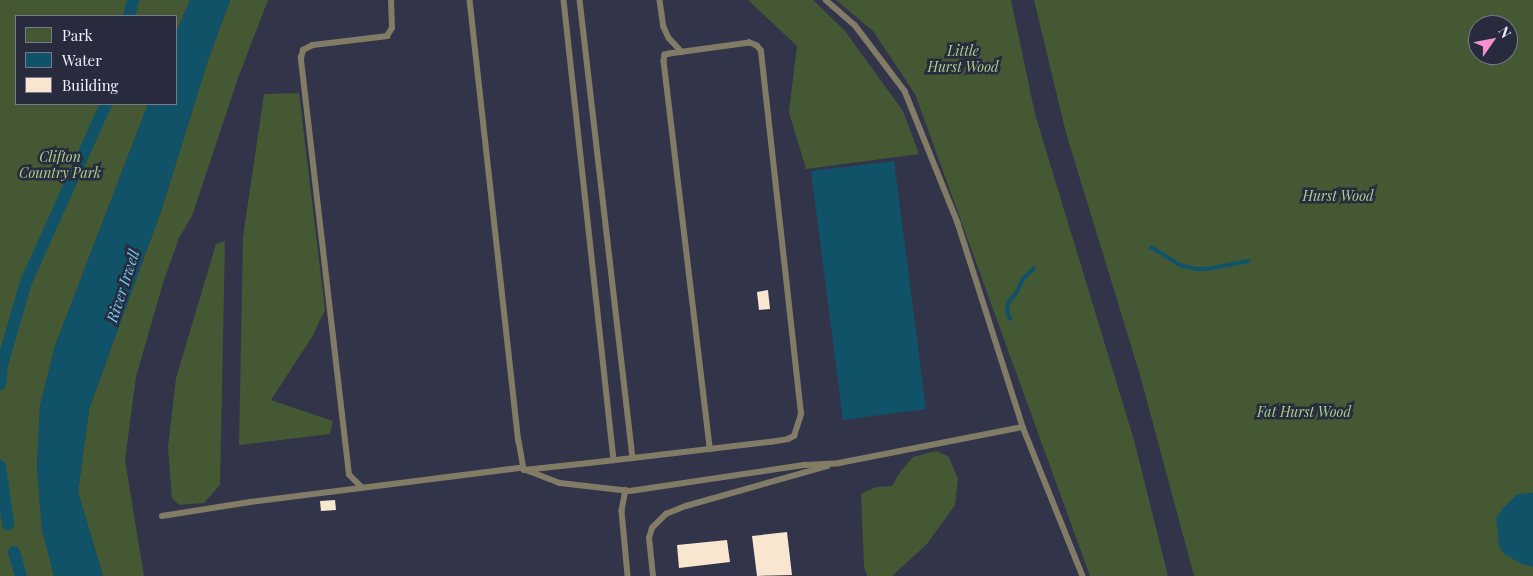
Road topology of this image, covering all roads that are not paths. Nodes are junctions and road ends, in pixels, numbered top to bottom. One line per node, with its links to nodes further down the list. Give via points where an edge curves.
1 (391, 0): 14 (lane, via 392,28 387,36 313,45 303,50 301,58 349,475)
2 (470, 0): 13 (lane)
3 (564, 0): 11 (lane)
4 (580, 0): 10 (lane)
5 (660, 0): 7 (lane, via 664,27)
6 (826, 0): 8 (lane, via 855,26 905,91 958,223)
7 (682, 52): 9 (lane, via 665,55 664,61); 9 (lane, via 750,44 761,50 801,414 796,430 788,439)
8 (1023, 427): 12 (lane); 19 (lane)
9 (710, 449): 10 (lane)
10 (633, 458): 11 (lane)
11 (614, 460): 13 (lane)
12 (839, 463): 15 (lane); 18 (lane, via 666,514 652,528 649,538)
13 (524, 470): 14 (lane); 15 (lane, via 560,483)
14 (363, 488): 16 (lane)
15 (626, 490): 17 (lane, via 622,511)
16 (162, 516)
17 (628, 576)
18 (653, 576)
19 (1084, 576)

